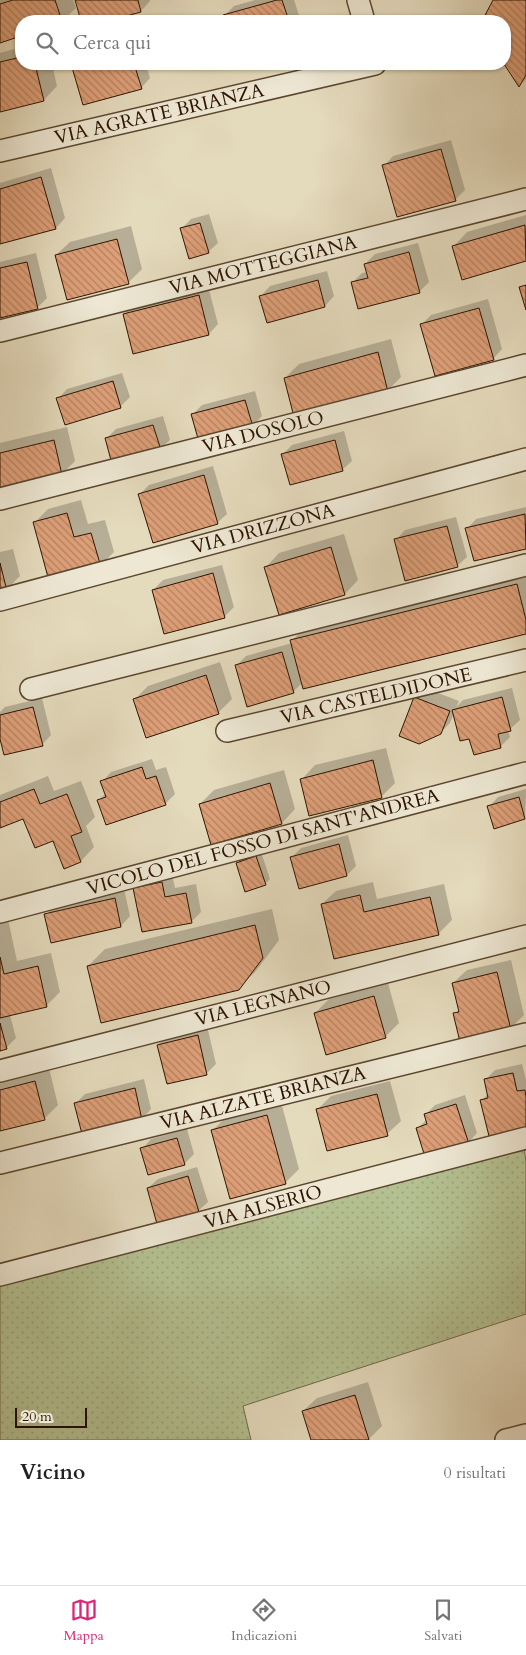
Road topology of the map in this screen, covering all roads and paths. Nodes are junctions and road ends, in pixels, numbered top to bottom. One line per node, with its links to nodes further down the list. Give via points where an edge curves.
1 (358, 0): 2 (street)
2 (362, 15)
3 (349, 70): 4 (street, VIA AGRATE BRIANZA)
4 (0, 151)
5 (526, 199): 6 (street, VIA MOTTEGGIANA)
6 (0, 331)
7 (526, 364): 9 (street, VIA DOSOLO)
8 (526, 459): 11 (street, VIA DRIZZONA)
9 (0, 499)
10 (526, 565): 13 (street)
11 (0, 600)
12 (526, 660): 14 (street, VIA CASTELDIDONE)
13 (32, 689)
14 (227, 731)
15 (526, 773): 16 (street, VICOLO DEL FOSSO DI SANT'ANDREA)
16 (0, 912)
17 (526, 936): 19 (street, VIA LEGNANO)
18 (526, 1034): 21 (street, VIA ALZATE BRIANZA)
19 (0, 1071)
20 (526, 1138): 22 (street, VIA ALSERIO)
21 (0, 1163)
22 (0, 1276)
23 (526, 1435): 24 (street)
24 (506, 1440)

